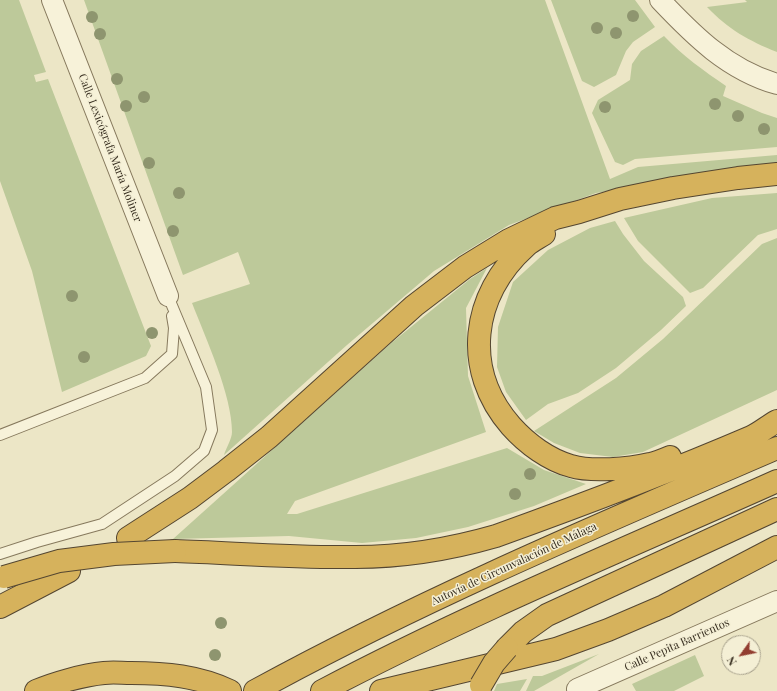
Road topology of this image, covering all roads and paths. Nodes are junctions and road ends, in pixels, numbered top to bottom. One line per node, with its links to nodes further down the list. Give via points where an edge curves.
1 (52, 0): 6 (street, Calle Lexicógrafa María Moliner)
2 (660, 0): 3 (street, via 692,34 723,59)
3 (777, 84)
4 (777, 174): 5 (highway, via 672,188 620,199)
5 (579, 212): 7 (highway, via 527,245 507,266 490,293 479,327 479,357 487,388 501,415 521,438 548,456 571,466 594,470 650,464 748,428); 12 (highway, via 555,218 509,240 465,267 414,306 269,437 190,498)
6 (168, 296): 8 (lane, via 174,328 172,354 148,376); 14 (lane, via 206,386 212,430 204,451 175,476 102,524)
7 (773, 423): 16 (highway, bridge, via 754,436 671,471 531,524 472,543 388,556 175,551 114,554 59,561)
8 (0, 435)
9 (777, 448): 23 (highway, Autovía de Circunvalación de Málaga, via 571,537 386,623)
10 (777, 481): 24 (highway, via 512,597)
11 (777, 509): 19 (highway, bridge, via 547,615 523,632 494,663)
12 (128, 538)
13 (777, 547): 25 (highway, via 664,606 556,649)
14 (0, 554)
15 (69, 571): 18 (highway)
16 (2, 577)
17 (777, 601): 20 (street, Calle Pepita Barrientos)
18 (0, 607)
19 (480, 688)
20 (577, 689)
21 (36, 691): 22 (highway, via 54,684 104,673 159,673 181,676)
22 (230, 691)
23 (255, 691)
24 (322, 691)
25 (381, 691)

